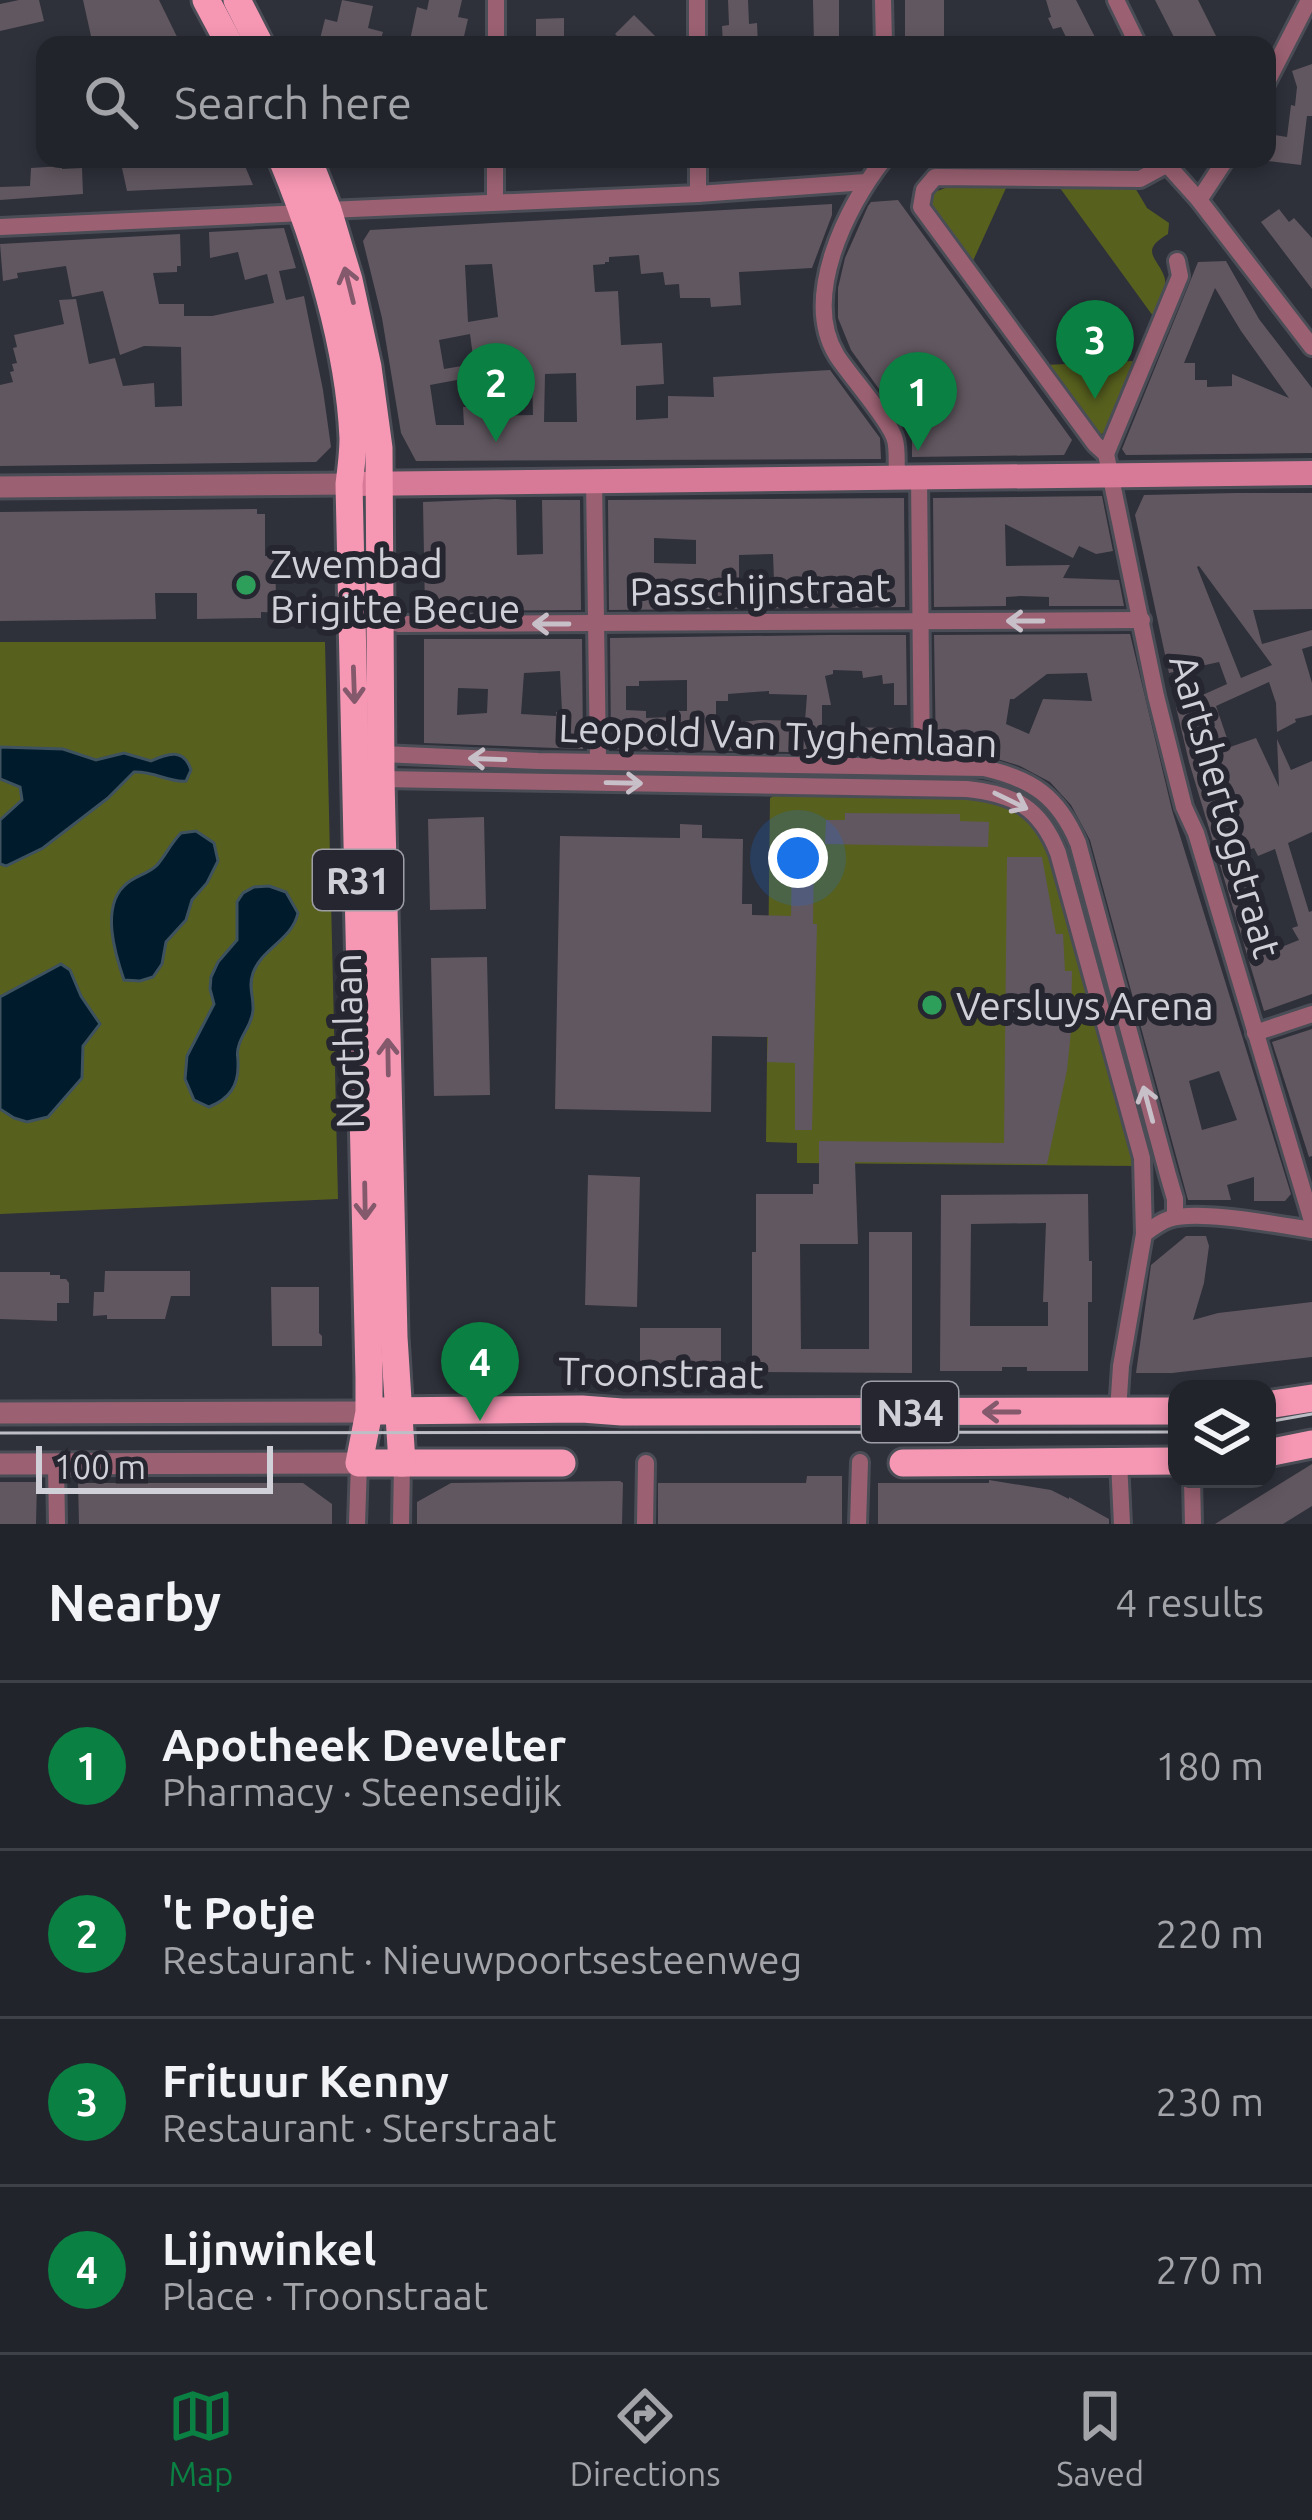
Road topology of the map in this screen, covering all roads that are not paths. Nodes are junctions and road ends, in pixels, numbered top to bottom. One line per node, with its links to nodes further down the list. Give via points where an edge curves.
1 (206, 0): 8 (main road)
2 (237, 0): 9 (main road)
3 (496, 0): 10 (street)
4 (697, 0): 11 (street)
5 (883, 0): 12 (street)
6 (1116, 0): 13 (street)
7 (1309, 0): 14 (street)
8 (225, 36)
9 (255, 36)
10 (496, 36)
11 (697, 36)
12 (884, 36)
13 (1134, 36)
14 (1276, 64)
15 (288, 168): 27 (main road, R31)
16 (309, 168): 27 (main road, R31)
17 (496, 168): 26 (street)
18 (698, 168): 24 (street)
19 (877, 168): 23 (street)
20 (1155, 168): 31 (street, via 1140,178 935,178 921,207)
21 (1170, 168): 25 (street)
22 (1220, 168): 25 (street)
23 (866, 182): 24 (street); 33 (street, via 825,282 827,335 895,437)
24 (698, 194): 26 (street)
25 (1199, 200): 30 (street)
26 (496, 202): 27 (street)
27 (316, 212): 28 (street); 35 (main road, R31, one-way to 27, via 349,280); 36 (main road, R31, via 353,438)
28 (0, 227)
29 (1178, 261): 31 (street, via 1180,276)
30 (1312, 347)
31 (1108, 464): 32 (main road); 33 (main road); 39 (street, Aartshertogstraat)
32 (1312, 473)
33 (908, 477): 34 (main road); 40 (street)
34 (594, 480): 35 (main road); 41 (street)
35 (380, 483): 36 (main road); 38 (main road, Northlaan / R31)
36 (349, 484): 37 (street); 55 (main road, Northlaan / R31, one-way to 55)
37 (0, 487)
38 (380, 620): 41 (street, Passchijnstraat, one-way to 38); 44 (main road, Northlaan / R31)
39 (1142, 620): 40 (street, Passchijnstraat, one-way to 40); 46 (street, Aartshertogstraat, via 1184,807)
40 (920, 621): 41 (street, Passchijnstraat); 43 (street)
41 (596, 624): 42 (street)
42 (598, 760): 43 (street, Leopold Van Tyghemlaan); 44 (street, Leopold Van Tyghemlaan, one-way to 44)
43 (922, 766): 47 (street, Leopold Van Tyghemlaan, one-way to 43, via 1072,828 1024,779)
44 (381, 767): 50 (street, Leopold Van Tyghemlaan, one-way to 50, via 967,789 1021,803 1045,825 1058,853 1142,1158); 53 (main road, Northlaan / R31, one-way to 44)
45 (1312, 1014): 46 (street)
46 (1255, 1033): 48 (street, Aartshertogstraat)
47 (1175, 1217): 49 (street); 50 (street)
48 (1312, 1220)
49 (1312, 1230)
50 (1144, 1234): 54 (street, Leopold Van Tyghemlaan)
51 (1312, 1398): 52 (main road)
52 (1276, 1404)
53 (398, 1411): 54 (main road, Troonstraat / N34, one-way to 53); 55 (main road, Troonstraat / N34); 64 (main road, Northlaan / R31)
54 (1118, 1411): 56 (main road, Troonstraat / N34); 60 (main road)
55 (369, 1412): 57 (street, Troonstraat); 63 (main road, Northlaan / R31)
56 (1168, 1412)
57 (0, 1413)
58 (1312, 1444): 59 (main road)
59 (1276, 1451)
60 (1119, 1461): 61 (main road, N34); 67 (main road, N34); 76 (street)
61 (1168, 1461)
62 (860, 1462): 75 (street)
63 (359, 1463): 64 (main road); 69 (street); 72 (street, Northlaan)
64 (402, 1463): 65 (main road); 73 (street, Northlaan)
65 (562, 1463)
66 (646, 1463): 74 (street)
67 (903, 1463)
68 (0, 1464): 69 (street)
69 (56, 1464): 71 (street)
70 (1192, 1488): 77 (street)
71 (57, 1524)
72 (357, 1524)
73 (401, 1524)
74 (645, 1524)
75 (858, 1524)
76 (1123, 1524)
77 (1192, 1524)

